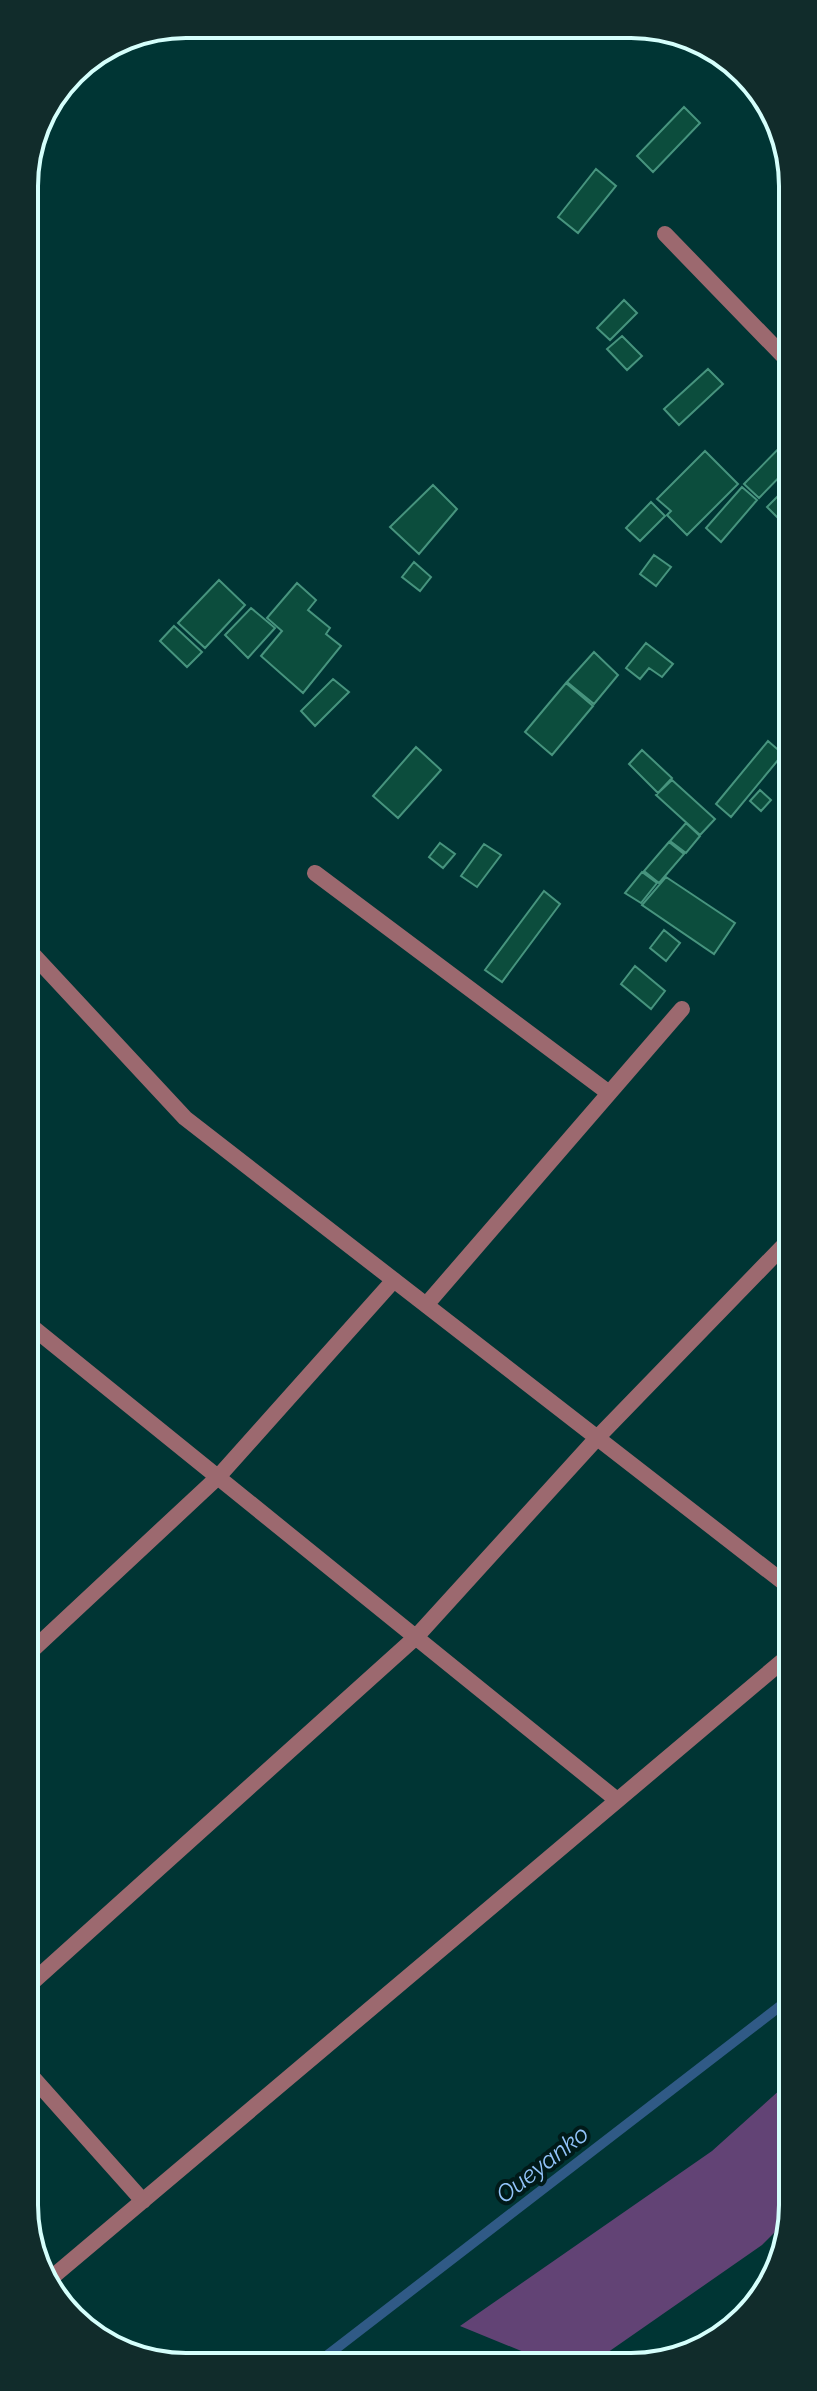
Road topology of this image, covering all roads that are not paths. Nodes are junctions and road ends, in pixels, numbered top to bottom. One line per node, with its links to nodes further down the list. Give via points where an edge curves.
1 (665, 234): 2 (street)
2 (779, 352)
3 (315, 873): 6 (street)
4 (38, 960): 8 (street, via 185,1118)
5 (682, 1009): 6 (street)
6 (609, 1093): 9 (street)
7 (779, 1250): 11 (street)
8 (394, 1280): 9 (street); 12 (street)
9 (426, 1305): 11 (street)
10 (38, 1332): 12 (street)
11 (597, 1438): 13 (street); 14 (street)
12 (218, 1477): 14 (street); 15 (street)
13 (779, 1579)
14 (416, 1637): 17 (street); 18 (street)
15 (38, 1645)
16 (779, 1664): 17 (street)
17 (617, 1800): 20 (street)
18 (38, 1977)
19 (38, 2083): 20 (street)
20 (143, 2201): 21 (street)
21 (56, 2274)

